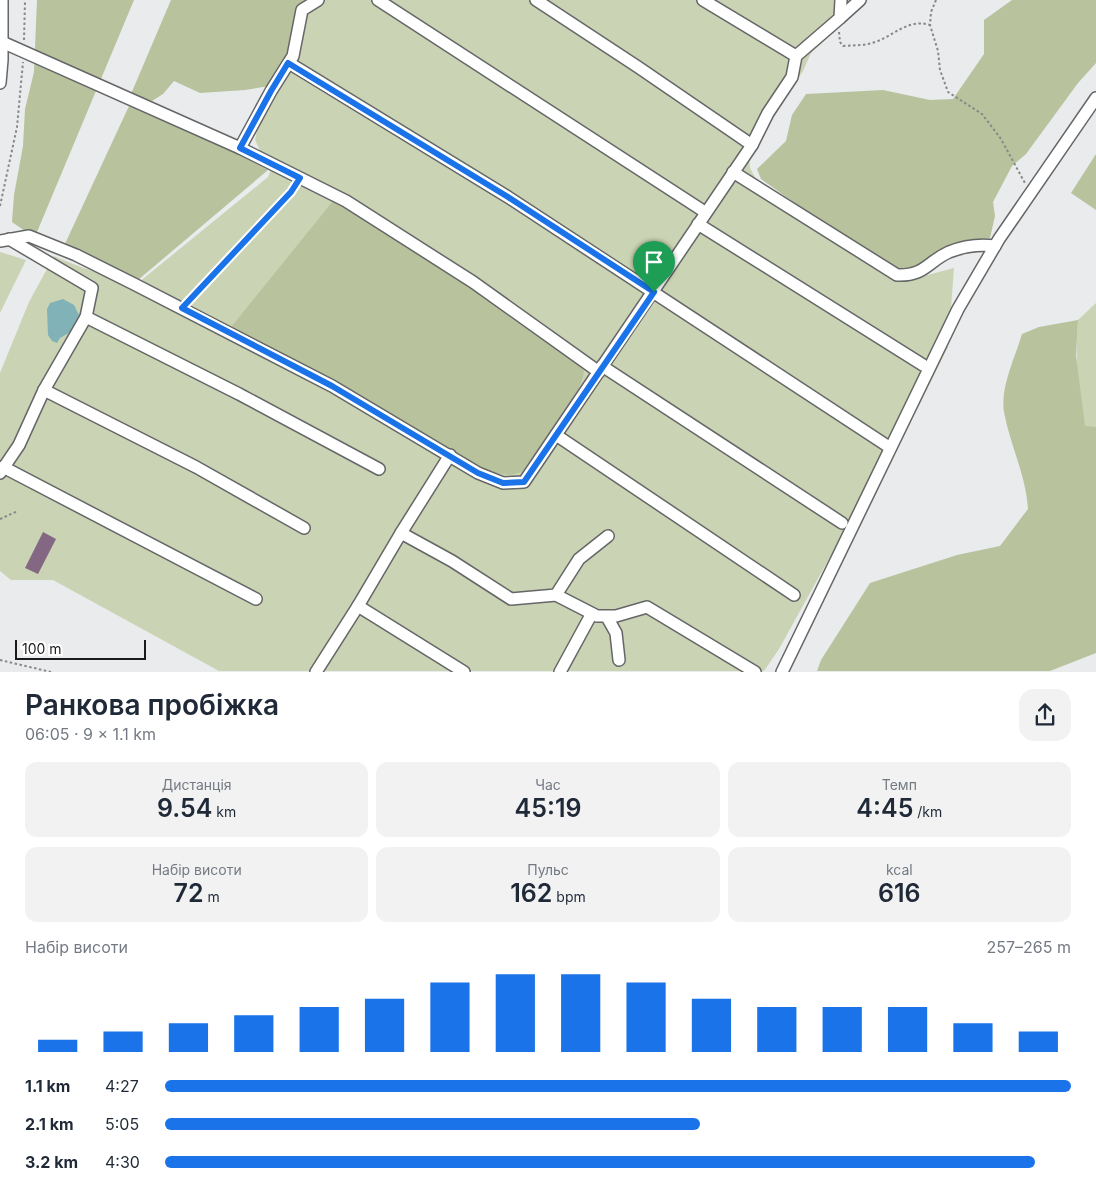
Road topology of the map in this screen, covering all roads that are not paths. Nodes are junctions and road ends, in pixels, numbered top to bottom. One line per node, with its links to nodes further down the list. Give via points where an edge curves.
1 (2, 0): 9 (street)
2 (318, 0): 11 (street, via 302,10 293,56)
3 (378, 0): 17 (street)
4 (536, 0): 14 (street)
5 (703, 0): 10 (street)
6 (841, 0): 8 (street)
7 (860, 0): 8 (street)
8 (840, 18): 10 (street)
9 (2, 42): 12 (street); 15 (street)
10 (796, 56): 14 (street, via 792,77)
11 (288, 63): 15 (street); 21 (street, via 508,197)
12 (0, 82)
13 (1096, 98): 20 (street)
14 (752, 145): 16 (street)
15 (240, 148): 24 (street, via 346,201)
16 (733, 172): 17 (street); 20 (street, via 897,275 922,272 933,262 962,248)
17 (705, 212): 18 (street)
18 (698, 224): 21 (street); 23 (street)
19 (4, 240): 22 (street, via 92,288); 28 (street, via 29,236 76,255 332,386)
20 (995, 246): 46 (street, via 958,309)
21 (654, 292): 24 (street); 27 (street)
22 (86, 318): 25 (street); 29 (street, via 240,394)
23 (923, 364)
24 (601, 369): 26 (street); 31 (street)
25 (44, 390): 30 (street, via 19,445); 32 (street, via 196,467)
26 (556, 435): 28 (street, via 524,482 503,483 478,473); 36 (street)
27 (886, 445)
28 (450, 455): 33 (street)
29 (379, 469)
30 (2, 470): 37 (street)
31 (842, 523)
32 (304, 528)
33 (401, 533): 35 (street, via 511,599); 38 (street)
34 (608, 536): 35 (street, via 579,559)
35 (556, 595): 39 (street)
36 (794, 595)
37 (256, 599)
38 (358, 606): 42 (street); 43 (street)
39 (591, 614): 40 (street); 44 (street)
40 (607, 617): 41 (street, via 616,633); 45 (street, via 647,607)
41 (619, 660)
42 (316, 672)
43 (464, 672)
44 (560, 672)
45 (755, 672)
46 (782, 672)

